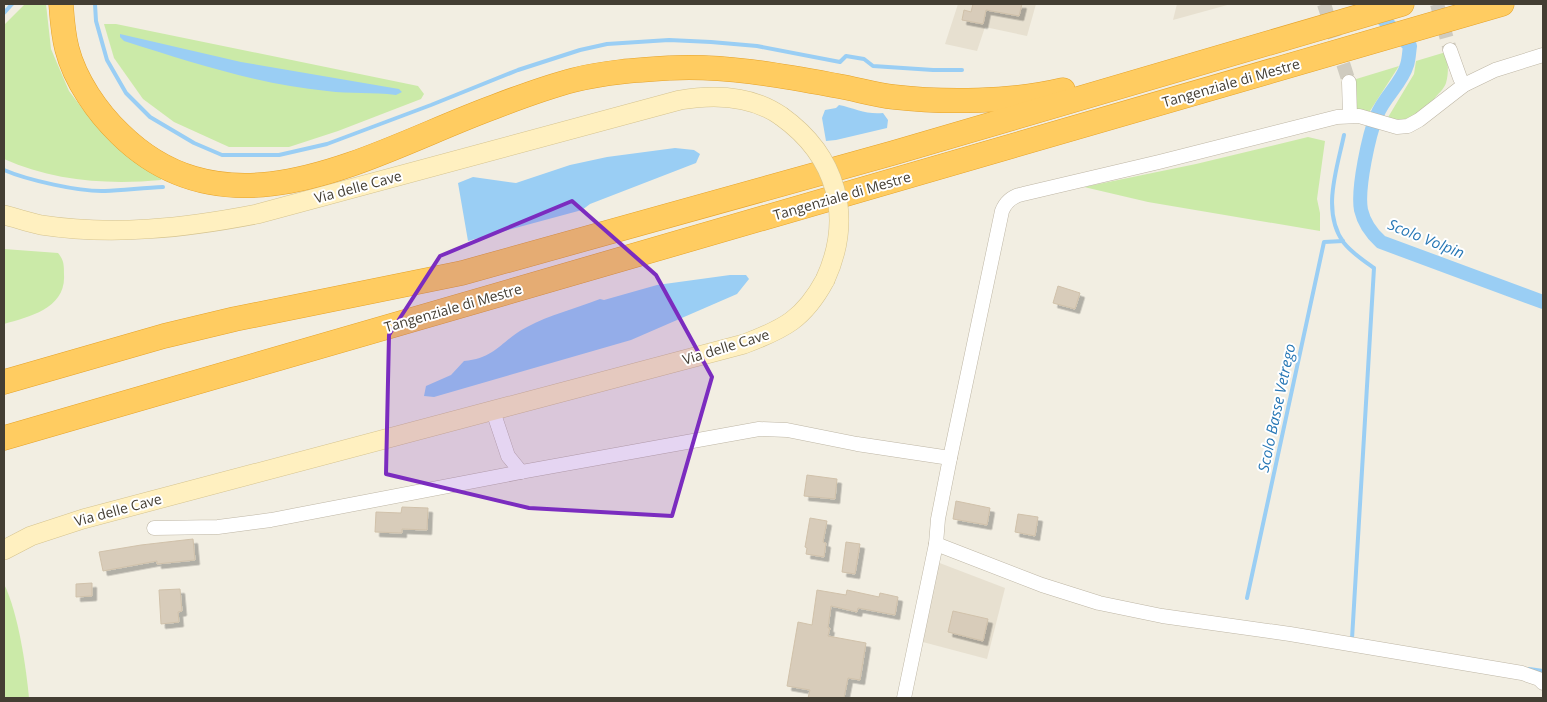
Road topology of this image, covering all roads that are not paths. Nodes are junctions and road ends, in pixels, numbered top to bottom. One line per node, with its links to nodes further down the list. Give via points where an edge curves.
1 (61, 4): 4 (highway, via 67,48 74,66 99,112 126,140 140,153 176,172 221,184 253,186 279,184 343,168 492,107 575,80 614,72 726,69 772,74 893,97 983,100 1050,93)
2 (1402, 4): 4 (highway, Tangenziale di Mestre)
3 (1502, 4): 12 (highway, Tangenziale di Mestre)
4 (1242, 50): 11 (highway, via 893,153 462,273 235,319)
5 (1450, 50): 8 (street)
6 (1543, 55): 8 (street, via 1495,70)
7 (1349, 82): 9 (street)
8 (1464, 85): 9 (street, via 1408,126 1391,126)
9 (1354, 116): 16 (street, via 1337,117 1023,194 1008,201 1002,211)
10 (4, 215): 13 (main road, Via delle Cave, bridge, via 39,224 118,231 214,223 680,100 715,96 756,103 781,116 819,153 836,190 840,216 838,242 825,280 812,302 796,318 778,331 744,344)
11 (4, 382)
12 (183, 387): 14 (highway); 15 (highway)
13 (492, 411): 17 (street, via 508,456); 20 (main road, Via delle Cave, via 57,527)
14 (4, 438)
15 (4, 448)
16 (950, 458): 17 (street, via 787,430 759,429); 19 (street)
17 (521, 472): 18 (street, via 271,520 218,527)
18 (154, 528)
19 (936, 544): 21 (street, via 1099,603 1162,616 1522,673); 22 (street)
20 (4, 550)
21 (1543, 683)
22 (904, 698)

